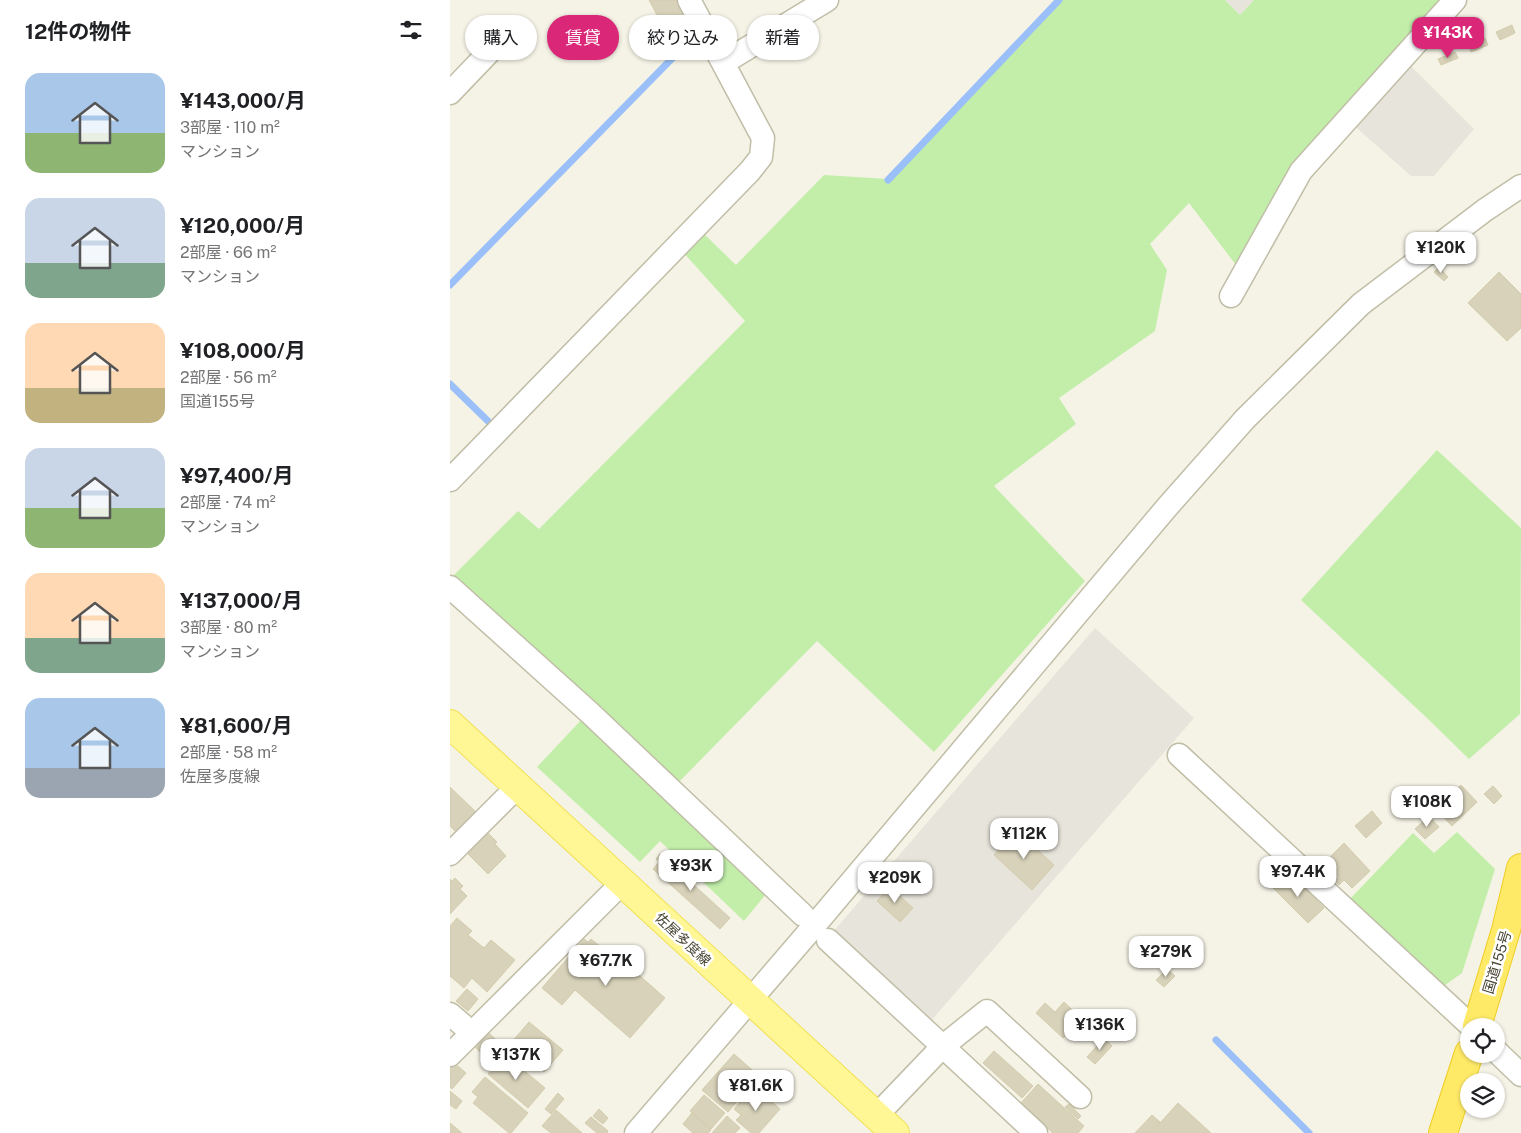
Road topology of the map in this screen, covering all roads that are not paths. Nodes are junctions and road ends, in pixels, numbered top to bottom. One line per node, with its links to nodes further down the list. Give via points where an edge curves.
1 (689, 0): 5 (street)
2 (827, 0): 5 (street)
3 (1455, 0): 8 (street, via 1301,171)
4 (481, 60): 6 (street)
5 (723, 63): 9 (street, via 762,138 760,158)
6 (450, 93)
7 (1521, 186): 19 (street, via 1361,304 1245,419)
8 (1232, 296)
9 (450, 480)
10 (450, 586): 17 (street, via 590,713)
11 (450, 724): 13 (main road, 佐屋多度線)
12 (1179, 755): 21 (street)
13 (517, 786): 14 (street); 16 (main road, 佐屋多度線)
14 (450, 854)
15 (1521, 868): 22 (highway, 国道155号)
16 (622, 883): 19 (main road, 佐屋多度線); 23 (street)
17 (802, 915)
18 (828, 940): 24 (street)
19 (750, 1001): 30 (main road, 佐屋多度線); 31 (street)
20 (450, 1014): 23 (street)
21 (1462, 1018)
22 (1479, 1018)
23 (472, 1033): 25 (street)
24 (942, 1047): 29 (street, via 986,1012); 30 (street); 32 (street)
25 (450, 1055)
26 (1505, 1060): 28 (street)
27 (1466, 1063): 33 (highway)
28 (1521, 1075)
29 (1080, 1097)
30 (885, 1124)
31 (636, 1133)
32 (1036, 1133)
33 (1443, 1133)

